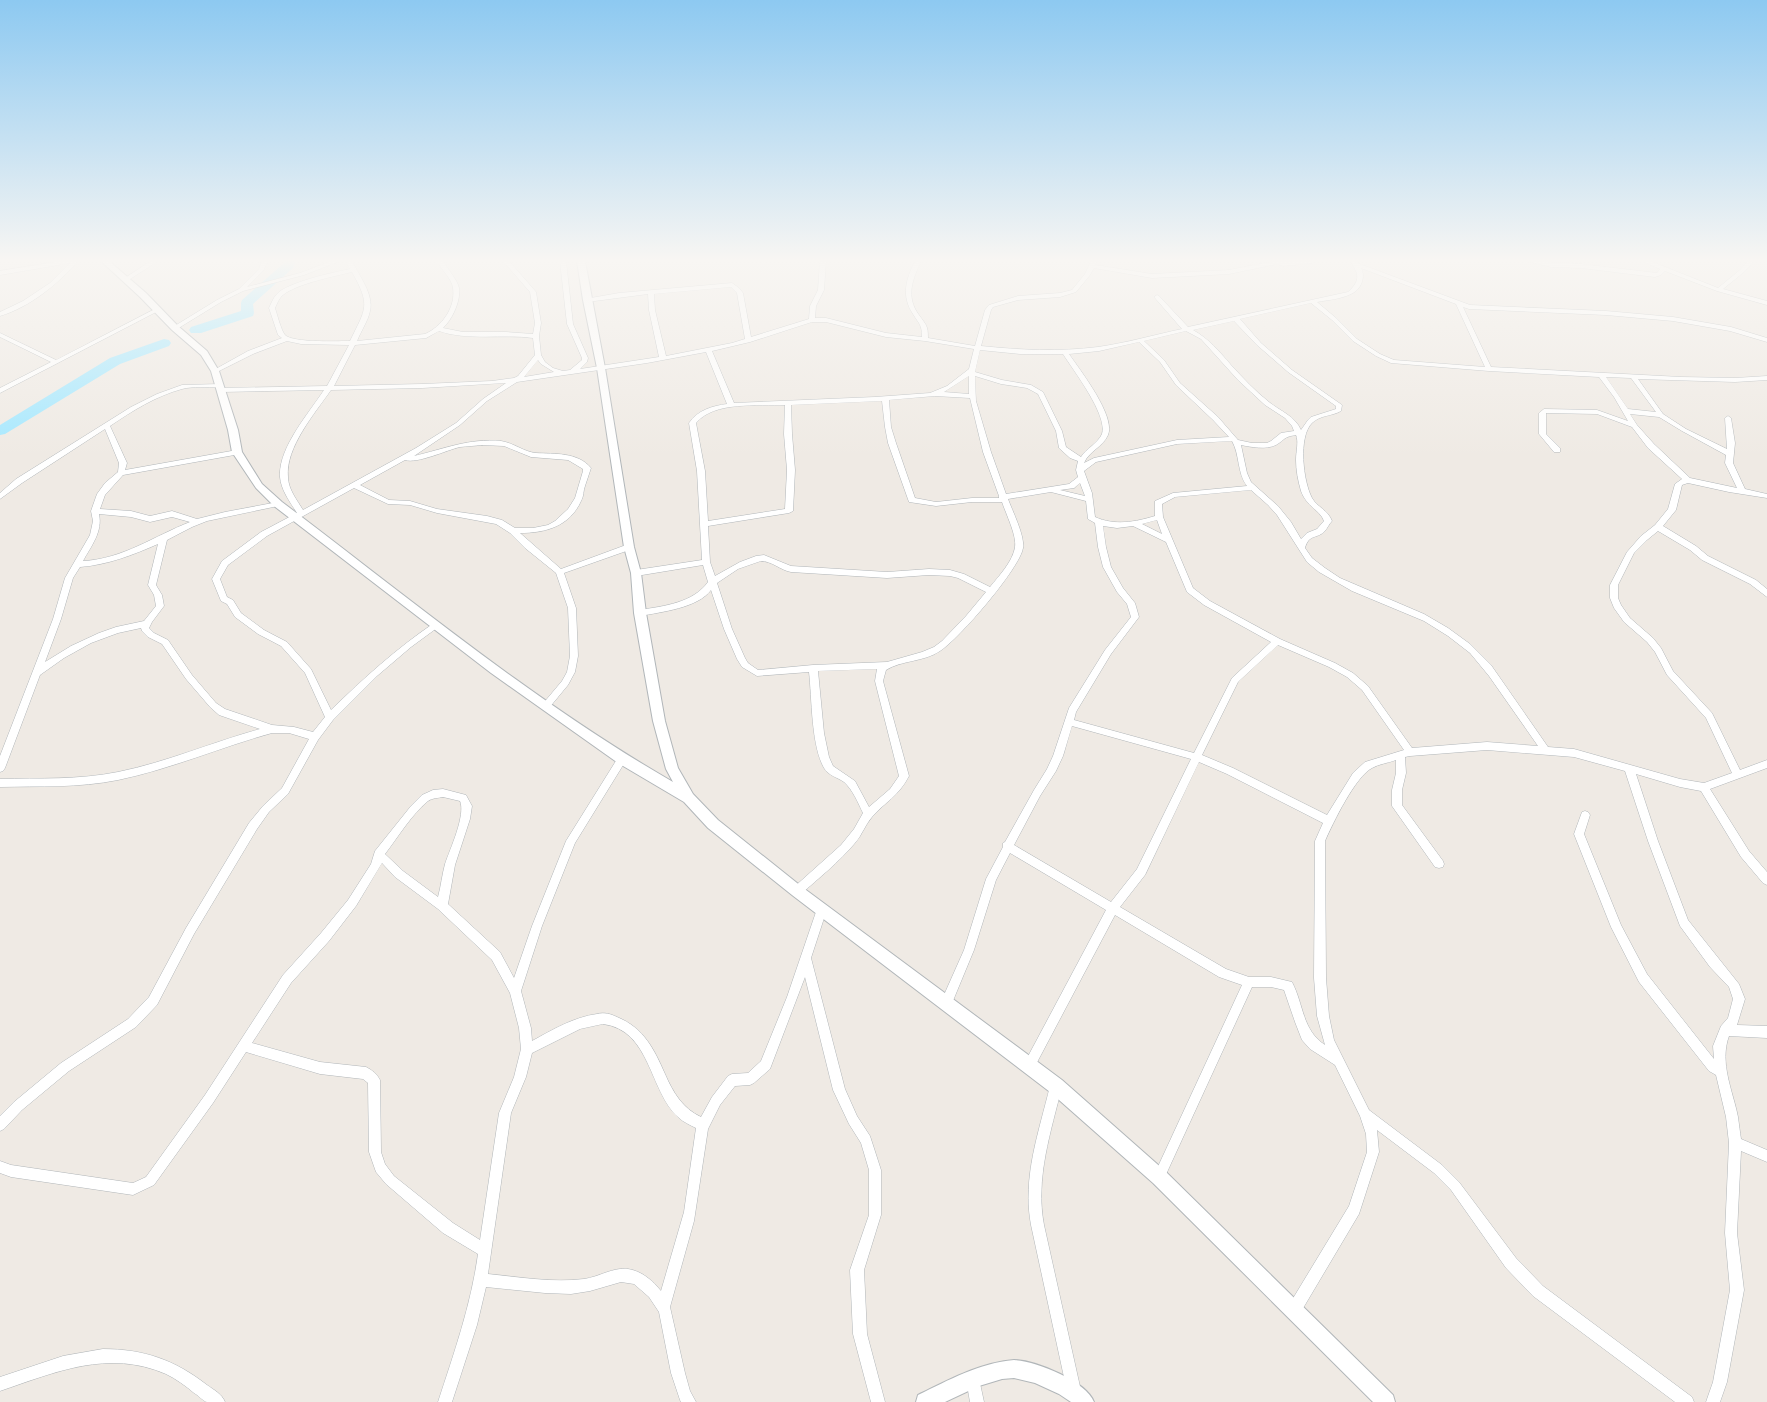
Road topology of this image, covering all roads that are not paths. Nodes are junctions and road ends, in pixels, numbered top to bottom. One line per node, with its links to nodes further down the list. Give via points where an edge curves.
1 (125, 326): 37 (street)
2 (178, 326): 21 (street)
3 (278, 326): 26 (street, via 281,335)
4 (360, 326): 31 (street)
5 (441, 326): 22 (street)
6 (537, 326): 25 (street)
7 (571, 326): 42 (street, via 585,358 585,361)
8 (592, 326): 38 (street)
9 (656, 326): 36 (street)
10 (746, 326): 30 (street)
11 (792, 326): 30 (street)
12 (852, 326): 27 (street, via 886,335)
13 (925, 326): 27 (street)
14 (984, 326): 32 (street)
15 (1184, 326): 23 (street)
16 (1197, 326): 23 (street)
17 (1243, 326): 61 (street, via 1290,371 1339,405 1339,410 1311,420)
18 (1341, 326): 39 (street, via 1355,340 1393,362)
19 (1469, 326): 39 (street)
20 (1716, 326): 29 (street)
21 (175, 328): 40 (street, via 204,353)
22 (439, 329): 25 (street, via 457,335); 31 (street, via 426,336)
23 (1186, 329): 28 (street); 61 (street, via 1203,338 1240,379 1295,425)
24 (0, 335): 37 (street)
25 (536, 336): 35 (street)
26 (287, 339): 31 (street, via 317,343); 40 (street, via 266,344 246,353)
27 (924, 339): 32 (street)
28 (1140, 340): 34 (street, via 1099,349); 62 (street)
29 (1767, 340)
30 (748, 341): 33 (street)
31 (352, 343): 49 (street, via 338,374)
32 (978, 348): 34 (street, via 1020,352); 41 (street)
33 (708, 350): 36 (street); 55 (street)
34 (1065, 352): 67 (street, via 1101,407 1104,418 1106,432)
35 (538, 355): 43 (street, via 551,369); 47 (street, via 524,374)
36 (663, 358): 38 (street)
37 (56, 362): 50 (street)
38 (601, 368): 42 (street); 93 (street)
39 (1489, 369): 44 (street)
40 (216, 371): 48 (street)
41 (972, 371): 51 (street); 52 (street); 67 (street, via 1006,384 1027,385 1038,390 1059,431 1063,448)
42 (572, 372): 43 (street)
43 (563, 373): 47 (street)
44 (1601, 375): 45 (street); 56 (street)
45 (1633, 376): 46 (street, via 1735,380); 57 (street)
46 (1767, 378)
47 (515, 380): 49 (street); 66 (street, via 484,400 458,424)
48 (220, 388): 49 (street); 59 (street, via 188,385 177,388 134,408); 64 (street)
49 (328, 388): 81 (street, via 296,437 284,472)
50 (0, 391)
51 (934, 394): 52 (street); 53 (street)
52 (972, 396): 77 (street)
53 (885, 399): 54 (street); 77 (street, via 892,443 912,500 936,504)
54 (788, 403): 55 (street); 85 (street, via 791,470 789,511)
55 (731, 404): 85 (street, via 706,412 692,423 701,471)
56 (1624, 412): 57 (street); 60 (street)
57 (1661, 415): 65 (street)
58 (1728, 418): 65 (street)
59 (107, 426): 68 (street, via 123,463); 76 (street, via 19,481)
60 (1634, 426): 63 (street, via 1596,412 1544,411 1543,434); 70 (street)
61 (1300, 436): 62 (street, via 1283,435 1268,445); 90 (street, via 1300,478 1303,488 1310,501 1327,516 1328,521 1320,531)
62 (1235, 441): 69 (street, via 1177,442 1094,460); 72 (street, via 1241,453 1246,480)
63 (1558, 450)
64 (237, 452): 68 (street); 79 (street, via 259,486)
65 (1730, 454): 74 (street, via 1729,463)
66 (403, 459): 71 (street); 89 (street, via 431,455 461,445 492,443 511,446 531,454 566,458 584,464 587,468 578,501 566,517 551,527 540,530)
67 (1082, 460): 69 (street)
68 (120, 473): 80 (street, via 103,490)
69 (1080, 474): 73 (street, via 1071,486); 78 (street)
70 (1687, 480): 74 (street); 87 (street, via 1679,484 1672,510)
71 (355, 486): 81 (street); 89 (street, via 388,502 410,503 437,511 487,519 499,522)
72 (1252, 488): 82 (street, via 1173,495 1158,503); 88 (street, via 1272,504)
73 (1047, 490): 77 (street); 78 (street)
74 (1742, 492): 75 (street)
75 (1767, 496)
76 (0, 497)
77 (1003, 498): 100 (street, via 1018,537 1019,550 1013,564)
78 (1089, 499): 84 (street, via 1092,519)
79 (278, 504): 81 (street); 83 (street)
80 (95, 511): 83 (street, via 131,514 150,519 172,514); 96 (street, via 98,521 94,535)
81 (298, 515): 104 (street); 110 (street, via 264,534 225,563 216,580 224,599 230,602 238,615 261,632 284,644 308,670)
82 (1159, 518): 86 (street); 92 (street)
83 (197, 522): 91 (street)
84 (1099, 523): 86 (street); 111 (street, via 1107,567 1131,603 1135,616 1108,652 1072,711)
85 (704, 524): 95 (street)
86 (1134, 524): 92 (street)
87 (1658, 527): 101 (street, via 1705,558 1753,582); 123 (street, via 1631,552 1614,585 1614,598 1627,620 1650,640 1670,673 1709,716)
88 (1291, 529): 90 (street); 94 (street)
89 (513, 531): 97 (street)
90 (1311, 533): 94 (street, via 1303,540)
91 (163, 538): 96 (street, via 104,561); 103 (street, via 152,585 161,602)
92 (1168, 540): 105 (street, via 1190,590 1207,603)
93 (629, 547): 97 (street); 98 (street)
94 (1301, 548): 116 (street, via 1312,562 1338,580 1421,616 1468,647 1494,676)
95 (706, 562): 98 (street); 99 (street)
96 (77, 564): 108 (street, via 69,578 57,619)
97 (560, 572): 109 (street, via 572,608 574,656 571,672 565,684)
98 (636, 573): 102 (street)
99 (712, 582): 100 (street, via 739,565 756,558 769,558 784,568 796,569 887,575 950,573); 102 (street, via 707,591 699,597); 107 (street, via 728,629 745,665 757,672)
100 (991, 592): 106 (street, via 945,643 928,653)
101 (1767, 594)
102 (640, 613): 126 (street, via 659,721 672,769)
103 (146, 624): 108 (street, via 96,637 69,650); 112 (street, via 145,629 164,642 213,705 222,712)
104 (437, 625): 109 (street); 110 (street, via 408,645 374,674)
105 (1276, 641): 117 (street, via 1332,665 1357,680 1365,688); 118 (street, via 1235,680)
106 (887, 665): 107 (street); 127 (street, via 882,668 879,681 904,776 900,785 884,802)
107 (813, 668): 127 (street, via 822,751 833,772 846,778 853,786)
108 (35, 674): 114 (street)
109 (546, 706): 119 (street)
110 (330, 717): 113 (street)
111 (1069, 722): 118 (street); 130 (street, via 1051,772)
112 (272, 729): 113 (street, via 299,730); 124 (street, via 118,776)
113 (314, 737): 151 (street, via 286,791 266,809 253,826 190,931 152,1001 132,1023 65,1067 18,1106)
114 (11, 738): 115 (street); 121 (street)
115 (0, 740)
116 (1545, 750): 117 (street, via 1487,746); 122 (street, via 1574,753)
117 (1405, 754): 129 (street, via 1368,765 1356,776); 132 (street, via 1397,790 1397,806)
118 (1196, 757): 129 (street, via 1230,771); 136 (street, via 1140,872)
119 (622, 759): 126 (street); 140 (street, via 571,841 537,926)
120 (1767, 764): 123 (street)
121 (0, 768)
122 (1628, 768): 125 (street); 142 (street, via 1684,923 1733,984 1739,999 1733,1021)
123 (1738, 775): 125 (street)
124 (0, 783)
125 (1704, 787): 133 (street, via 1745,854)
126 (689, 798): 134 (street, via 713,824)
127 (868, 814): 134 (street, via 859,831 825,867)
128 (1585, 815): 148 (street, via 1579,834 1616,927 1643,978 1713,1067)
129 (1328, 821): 146 (street, via 1320,841 1319,959 1323,1016 1329,1041)
130 (1007, 846): 136 (street); 141 (street, via 991,879 969,950)
131 (379, 854): 135 (street, via 399,874); 135 (street, via 425,798 443,793 463,798 467,806 465,819 450,865); 144 (street, via 373,870 352,903 287,979)
132 (1439, 864)
133 (1767, 880)
134 (797, 891): 137 (street)
135 (442, 906): 140 (street, via 496,956)
136 (1113, 908): 139 (street, via 1223,973); 147 (street)
137 (822, 909): 138 (street); 141 (street)
138 (806, 959): 152 (street, via 766,1065 750,1079 732,1080 719,1096); 167 (street, via 839,1090 866,1140 875,1170 875,1215 858,1270 860,1334)
139 (1249, 982): 146 (street, via 1271,982 1288,986 1304,1031 1311,1042); 156 (street)
140 (515, 991): 145 (street, via 525,1028)
141 (946, 1004): 147 (street)
142 (1725, 1030): 143 (street); 148 (street, via 1719,1046)
143 (1767, 1032)
144 (244, 1046): 155 (street, via 209,1100 150,1181 133,1189 11,1171); 157 (street, via 320,1068 366,1073 374,1080 375,1152 380,1168 390,1180 448,1228)
145 (527, 1049): 152 (street, via 586,1022 609,1019 637,1034 681,1112); 157 (street, via 504,1120)
146 (1338, 1061): 150 (street)
147 (1029, 1066): 149 (street)
148 (1722, 1072): 153 (street)
149 (1056, 1086): 156 (street); 163 (street, via 1036,1168 1034,1194 1036,1218 1053,1297)
150 (1366, 1114): 160 (street, via 1372,1134 1373,1152 1354,1209); 171 (street, via 1438,1169 1455,1186 1511,1263 1538,1291)
151 (0, 1125)
152 (704, 1125): 159 (street, via 688,1220)
153 (1735, 1143): 154 (street); 172 (street, via 1731,1233 1737,1290 1720,1382)
154 (1767, 1156)
155 (0, 1167)
156 (1159, 1177): 160 (street)
157 (485, 1251): 158 (street)
158 (481, 1280): 159 (street, via 549,1286 585,1286 619,1275 633,1276 645,1282); 165 (street, via 470,1325)
159 (664, 1306): 166 (street, via 679,1377)
160 (1294, 1310): 170 (street)
161 (973, 1379): 163 (street, via 992,1372 1015,1369 1035,1373); 168 (street); 169 (street)
162 (0, 1384): 164 (street, via 88,1356 128,1356 170,1368)
163 (1079, 1396)
164 (218, 1402)
165 (445, 1402)
166 (689, 1402)
167 (878, 1402)
168 (925, 1402)
169 (977, 1402)
170 (1386, 1402)
171 (1687, 1402)
172 (1713, 1402)

